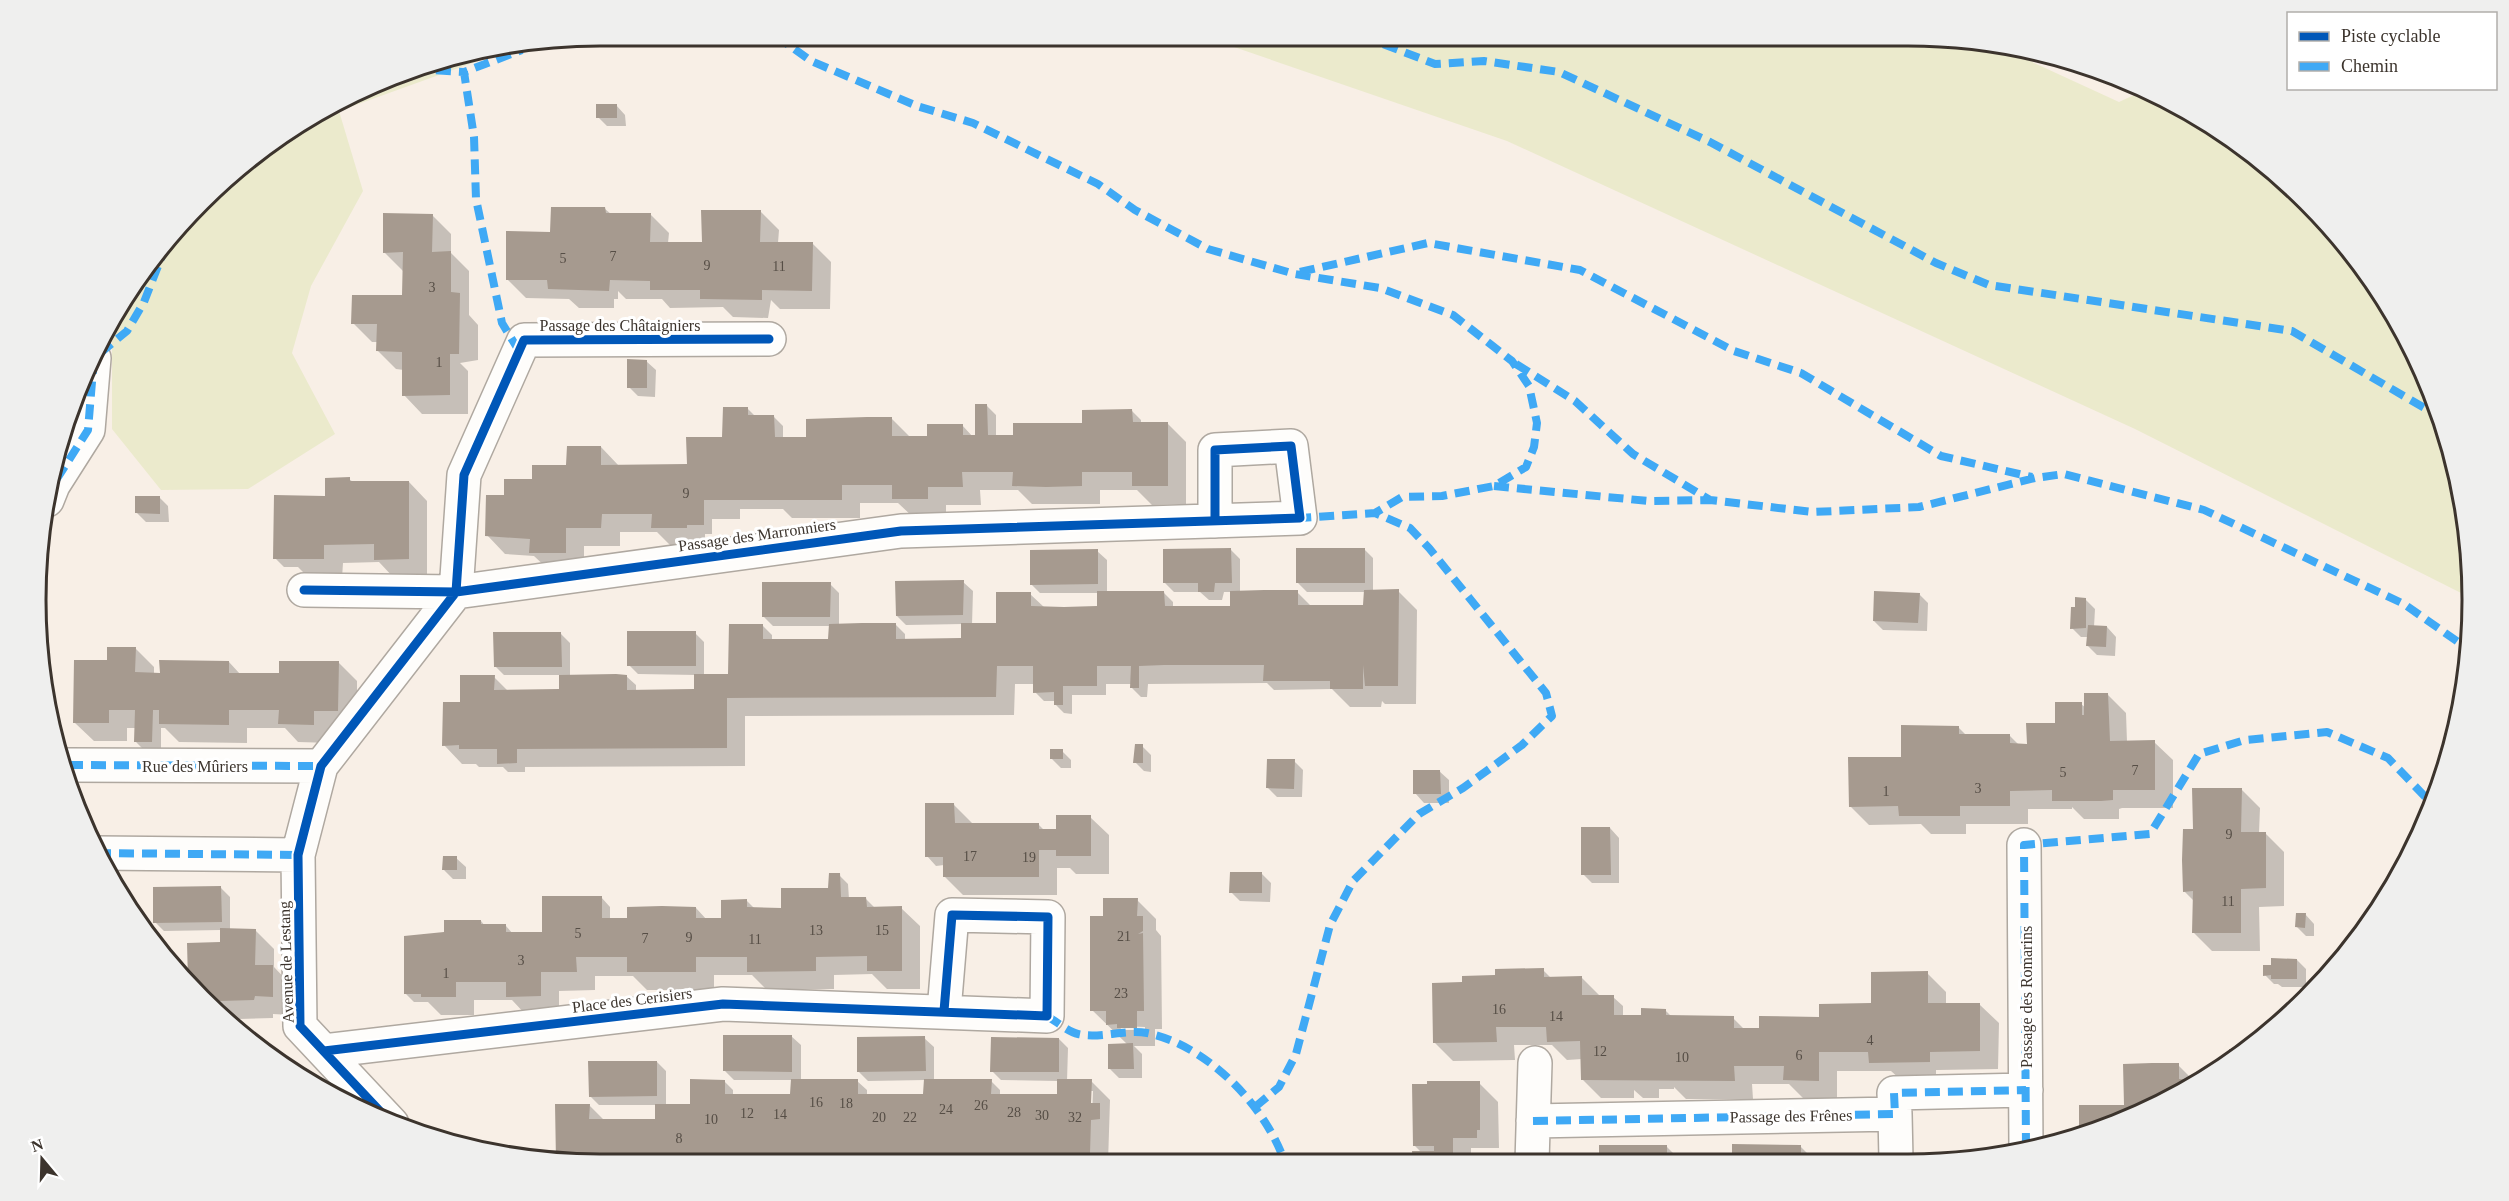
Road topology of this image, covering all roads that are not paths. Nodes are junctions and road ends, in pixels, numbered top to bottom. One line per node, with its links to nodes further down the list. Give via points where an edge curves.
1 (769, 339): 6 (street, Passage des Châtaigniers, via 524,340 464,475)
2 (92, 381): 3 (street, via 88,430)
3 (62, 471)
4 (1215, 521): 6 (street, Passage des Marronniers, via 901,531)
5 (304, 590): 6 (street, Passage des Marronniers)
6 (456, 591): 8 (street)
7 (72, 765): 8 (street, Rue des Mûriers)
8 (321, 766): 11 (street, Avenue de Lestang)
9 (2024, 845): 15 (street, Passage des Romarins)
10 (108, 853): 11 (street)
11 (298, 855): 13 (street, Avenue de Lestang, via 300,1026)
12 (944, 1011): 13 (street, Place des Cerisiers, via 723,1004)
13 (324, 1051): 16 (street, Avenue de Lestang)
14 (1535, 1063): 18 (street)
15 (2026, 1090): 17 (street, via 1894,1093); 19 (street, Passage des Romarins)
16 (376, 1106)
17 (1895, 1114): 18 (street, Passage des Frênes); 21 (street)
18 (1533, 1121): 20 (street)
19 (2026, 1142)
20 (1532, 1154)
21 (1896, 1154)

